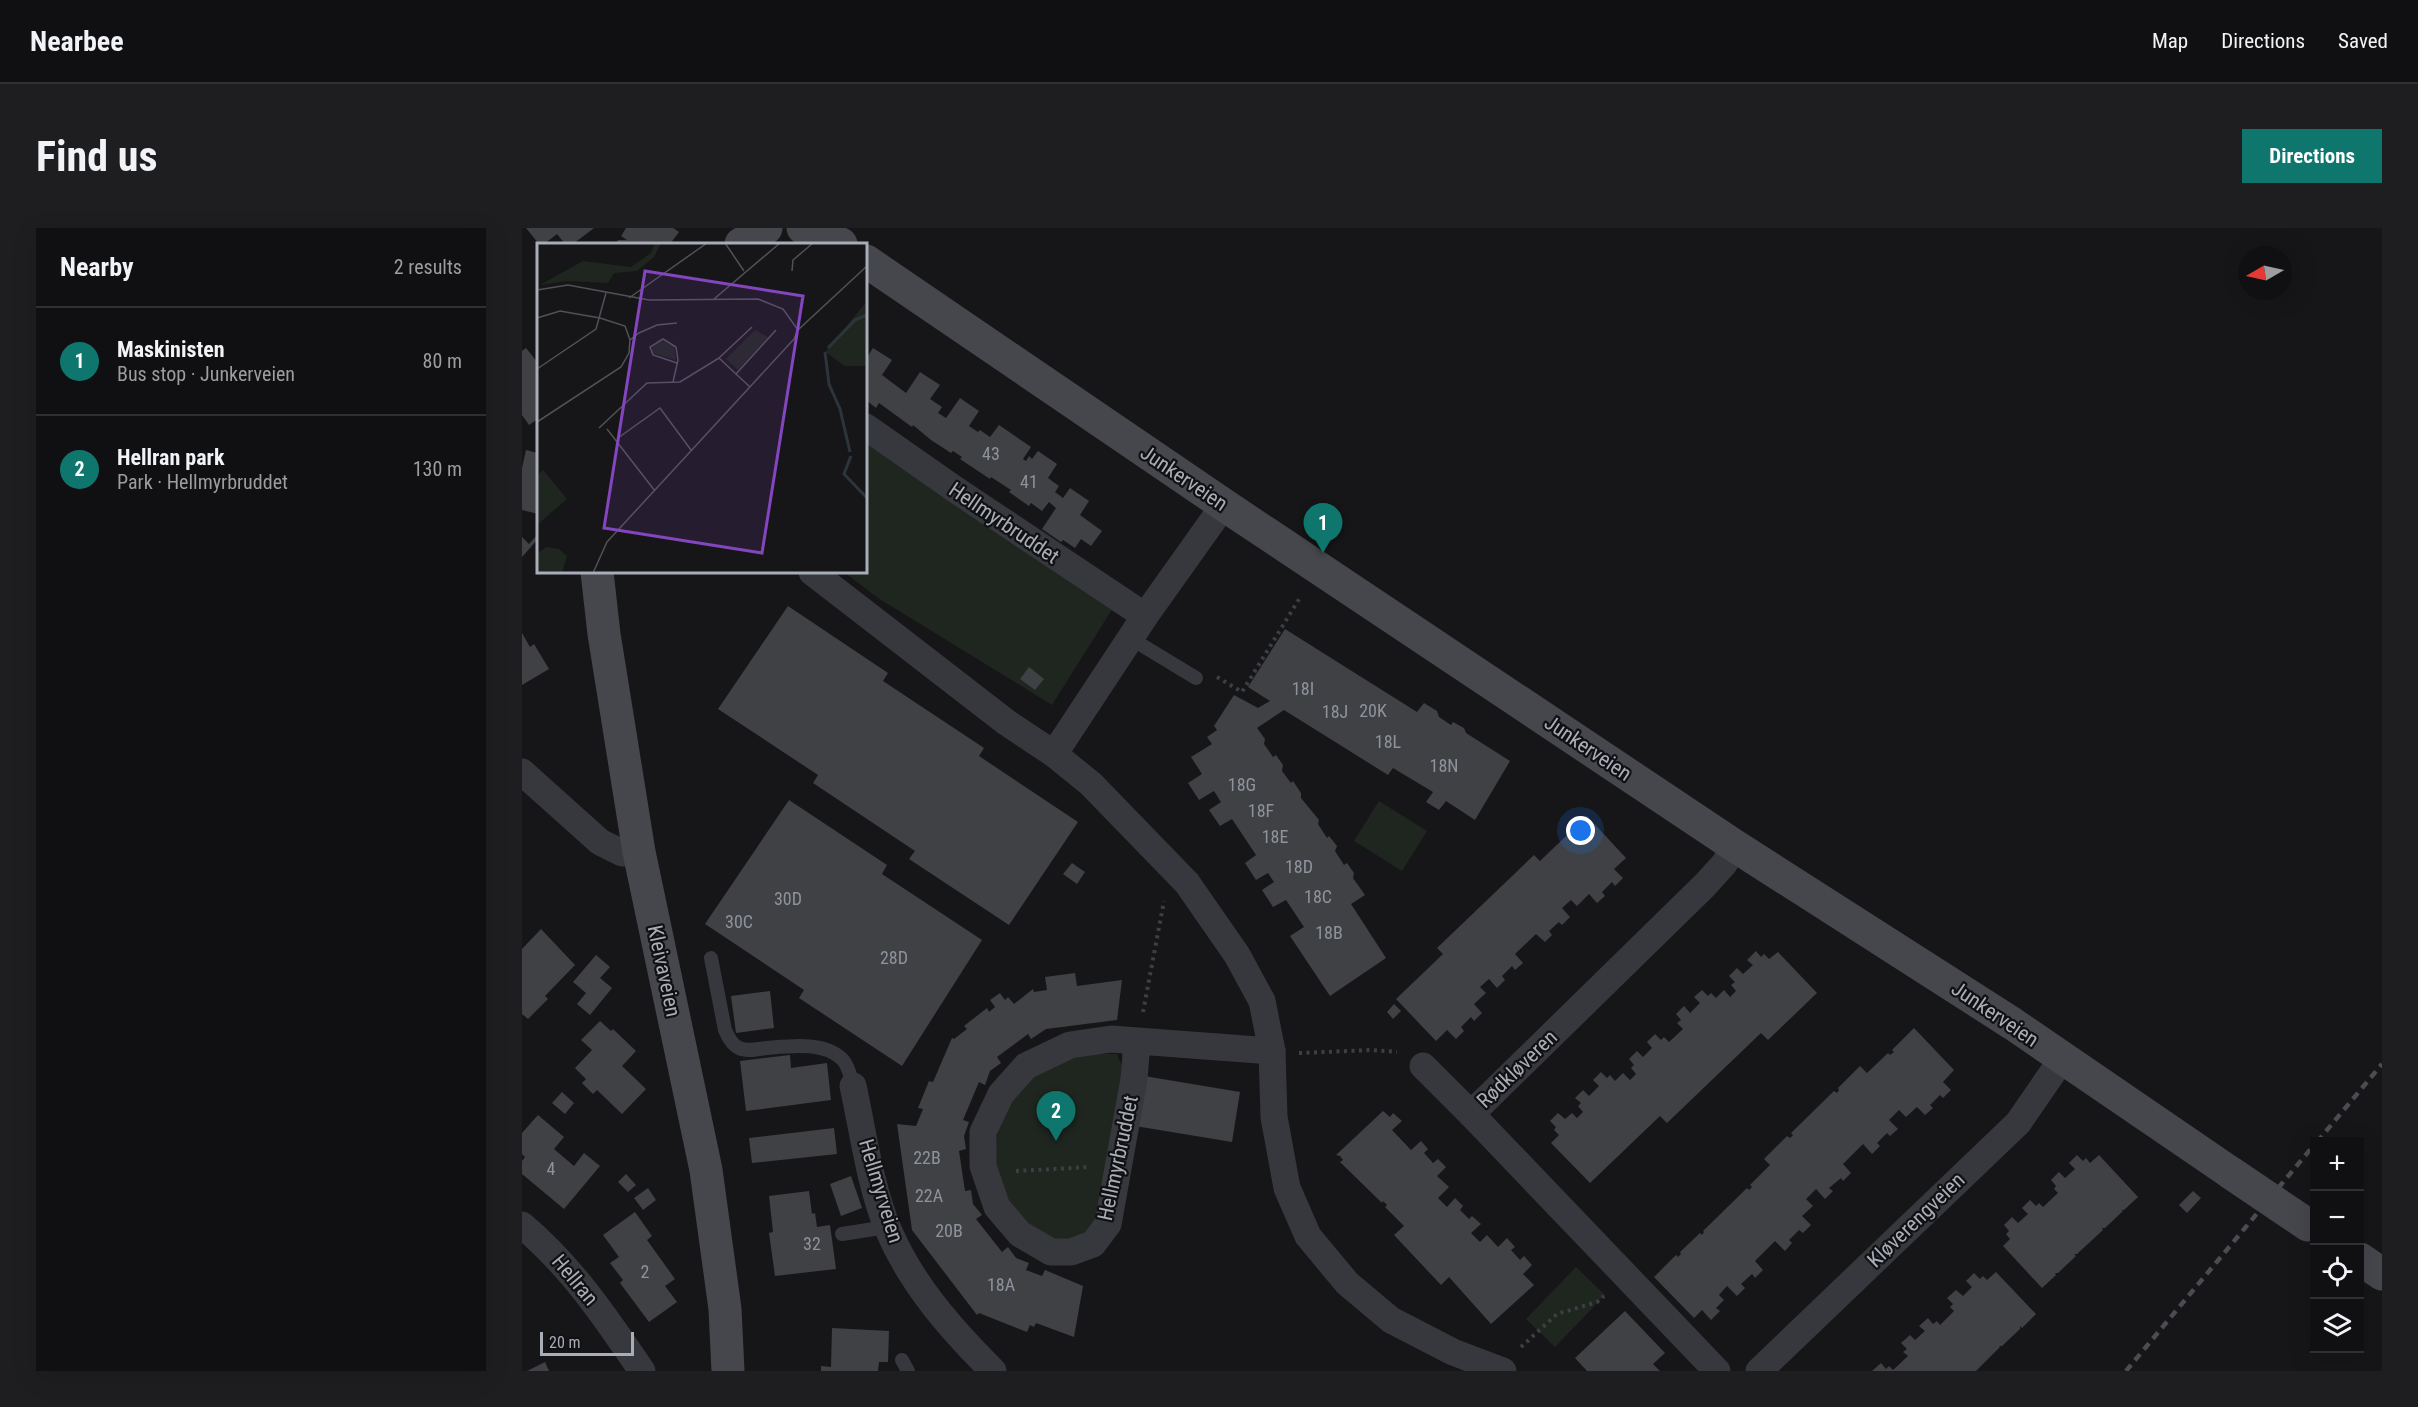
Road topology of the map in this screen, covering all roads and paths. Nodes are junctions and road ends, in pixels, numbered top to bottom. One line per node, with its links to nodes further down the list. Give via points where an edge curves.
1 (766, 228): 3 (street)
2 (803, 228): 4 (street)
3 (743, 243)
4 (839, 243)
5 (867, 262): 7 (street, Junkerveien)
6 (867, 427): 11 (street, Hellmyrbruddet)
7 (1224, 505): 11 (street); 16 (street, Junkerveien)
8 (597, 573): 17 (street, Kleivaveien)
9 (813, 573): 14 (street, via 1006,722)
10 (1306, 588): 12 (path, via 1242,692)
11 (1138, 627): 13 (lane); 14 (street)
12 (1212, 674)
13 (1196, 678)
14 (1054, 753): 18 (street, via 1091,784)
15 (522, 772): 17 (street, via 600,842 622,853)
16 (1735, 846): 22 (street, Junkerveien); 25 (street, Rødkløveren, via 1705,885)
17 (639, 852): 37 (street, Kleivaveien, via 706,1170 725,1309)
18 (1171, 867): 20 (path); 21 (street, via 1237,955 1262,1001)
19 (711, 958): 24 (lane, via 724,1030 730,1040 739,1048 750,1050 801,1046 832,1053 843,1060)
20 (1137, 1042): 21 (street, Hellmyrbruddet); 26 (street, Hellmyrbruddet); 27 (street, Hellmyrbruddet, via 1111,1040 1070,1045 1026,1066 1001,1094 983,1132)
21 (1272, 1051): 23 (path, via 1401,1052); 35 (street, via 1274,1117 1287,1188 1308,1236 1347,1283 1391,1320 1453,1352)
22 (2062, 1059): 29 (street, Junkerveien, bridge); 40 (street, Kløverengveien, via 2018,1123)
23 (1423, 1066): 25 (street)
24 (853, 1086): 30 (street, Hellmyrveien)
25 (1471, 1114): 34 (street, Rødkløveren)
26 (1118, 1165): 27 (path); 27 (street, Hellmyrbruddet, via 1108,1224 1093,1244 1071,1252 1051,1252 1020,1234 997,1207)
27 (986, 1173)
28 (522, 1225): 36 (street, Hellran, via 575,1276)
29 (2310, 1226)
30 (887, 1227): 31 (lane); 38 (street, Hellmyrveien, via 904,1263 932,1304)
31 (842, 1234)
32 (2364, 1262): 33 (street)
33 (2382, 1274)
34 (1625, 1278): 35 (path, via 1597,1302 1557,1314); 39 (street, Rødkløveren)
35 (1498, 1369)
36 (642, 1371)
37 (728, 1371)
38 (993, 1371)
39 (1717, 1371)
40 (1759, 1371)

